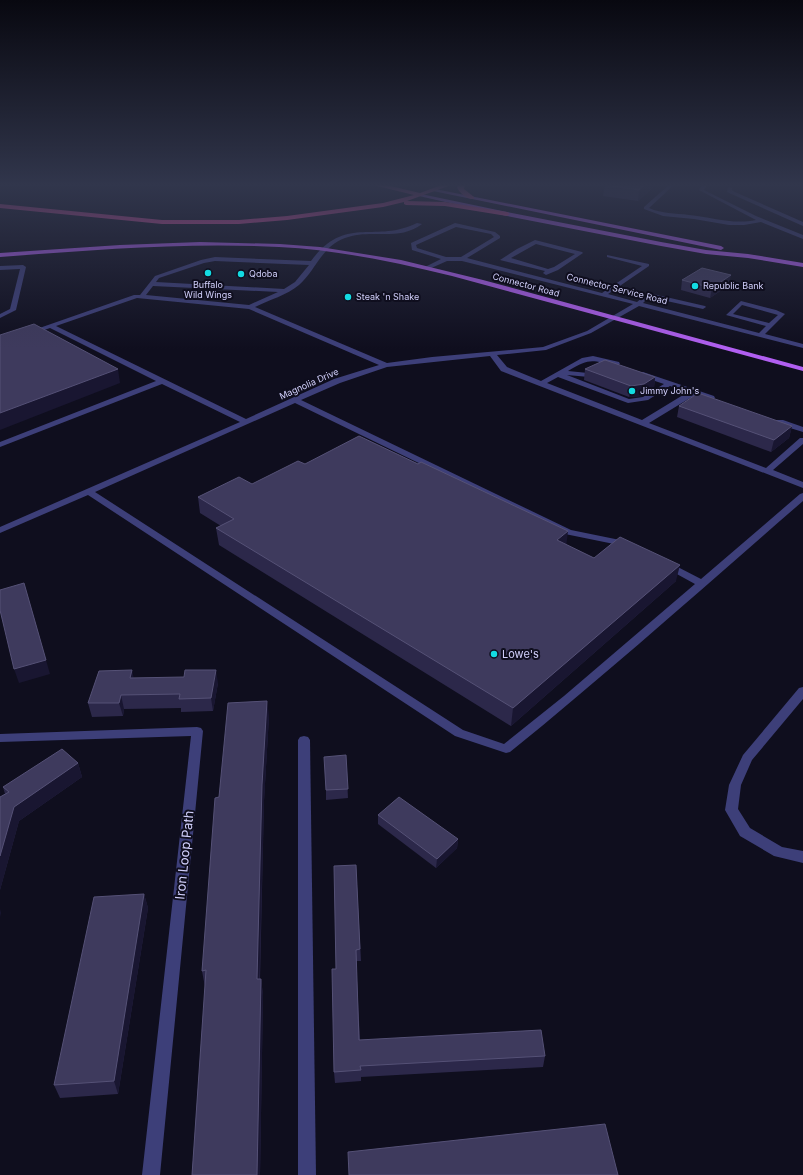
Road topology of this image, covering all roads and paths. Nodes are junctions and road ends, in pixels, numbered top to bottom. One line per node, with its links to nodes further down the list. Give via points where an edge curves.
1 (338, 239): 6 (street)
2 (425, 239): 10 (street, via 413,244 414,249)
3 (495, 239): 11 (street)
4 (636, 239): 9 (main road)
5 (679, 239): 9 (main road)
6 (323, 249): 7 (main road, Connector Road, via 215,243); 13 (street); 17 (main road, Connector Road, via 379,257)
7 (0, 255)
8 (609, 256): 22 (street, via 647,265)
9 (748, 256): 14 (main road)
10 (446, 259): 11 (street, Connector Service Road); 17 (street, Connector Service Road)
11 (462, 259): 15 (street, Connector Service Road)
12 (506, 259): 15 (street); 18 (street); 18 (street, via 535,242 580,253 556,269)
13 (311, 263): 20 (street, via 214,259 156,276); 21 (street, via 295,284)
14 (803, 265)
15 (490, 266): 19 (street, Connector Service Road)
16 (0, 268): 25 (street, via 23,267)
17 (428, 268): 30 (main road, Connector Road)
18 (549, 270): 19 (street)
19 (537, 278): 22 (street, Connector Service Road)
20 (150, 284): 21 (street); 23 (street)
21 (283, 290): 26 (street)
22 (603, 295): 24 (street, Connector Service Road)
23 (142, 296): 26 (street); 32 (street)
24 (638, 304): 27 (street, Magnolia Drive, via 644,298 653,296); 30 (street, Magnolia Drive); 33 (street, Connector Service Road)
25 (14, 306): 28 (street); 29 (street, via 13,310)
26 (250, 307): 38 (street)
27 (703, 307)
28 (0, 308)
29 (0, 316)
30 (613, 318): 36 (street, Magnolia Drive, via 589,332 544,349); 39 (main road, Connector Road)
31 (770, 325): 31 (street, via 782,314 741,303 729,315); 33 (street)
32 (51, 326): 34 (street); 41 (street)
33 (760, 335): 35 (street, Connector Service Road)
34 (22, 336)
35 (803, 346)
36 (492, 354): 38 (street, Magnolia Drive); 43 (street, via 504,369)
37 (611, 362): 40 (street, via 589,375); 40 (street, via 593,358 582,360); 42 (street)
38 (386, 365): 45 (street, Magnolia Drive, via 337,381)
39 (803, 369)
40 (558, 373): 42 (street, via 636,402); 43 (street)
41 (162, 381): 48 (street); 52 (street)
42 (670, 383): 44 (street)
43 (540, 384): 49 (street)
44 (694, 392): 46 (street); 49 (street)
45 (295, 400): 48 (street, Magnolia Drive); 58 (street, via 568,532 618,542)
46 (716, 400)
47 (774, 420): 50 (street)
48 (246, 422): 55 (street, Magnolia Drive)
49 (643, 423): 53 (street)
50 (803, 430)
51 (803, 440): 53 (street)
52 (0, 445)
53 (767, 471): 54 (street)
54 (803, 485)
55 (88, 492): 57 (street, Magnolia Drive); 60 (street, via 460,733 506,749)
56 (803, 496): 60 (street)
57 (0, 530)
58 (637, 551)
59 (660, 561): 60 (street)
60 (702, 584)
61 (803, 691): 64 (street, via 747,758 736,785 731,810 745,832 779,852)
62 (0, 738): 65 (street, Iron Loop Path, via 197,731)
63 (304, 740): 66 (street)
64 (803, 857)
65 (150, 1175)
66 (307, 1175)

